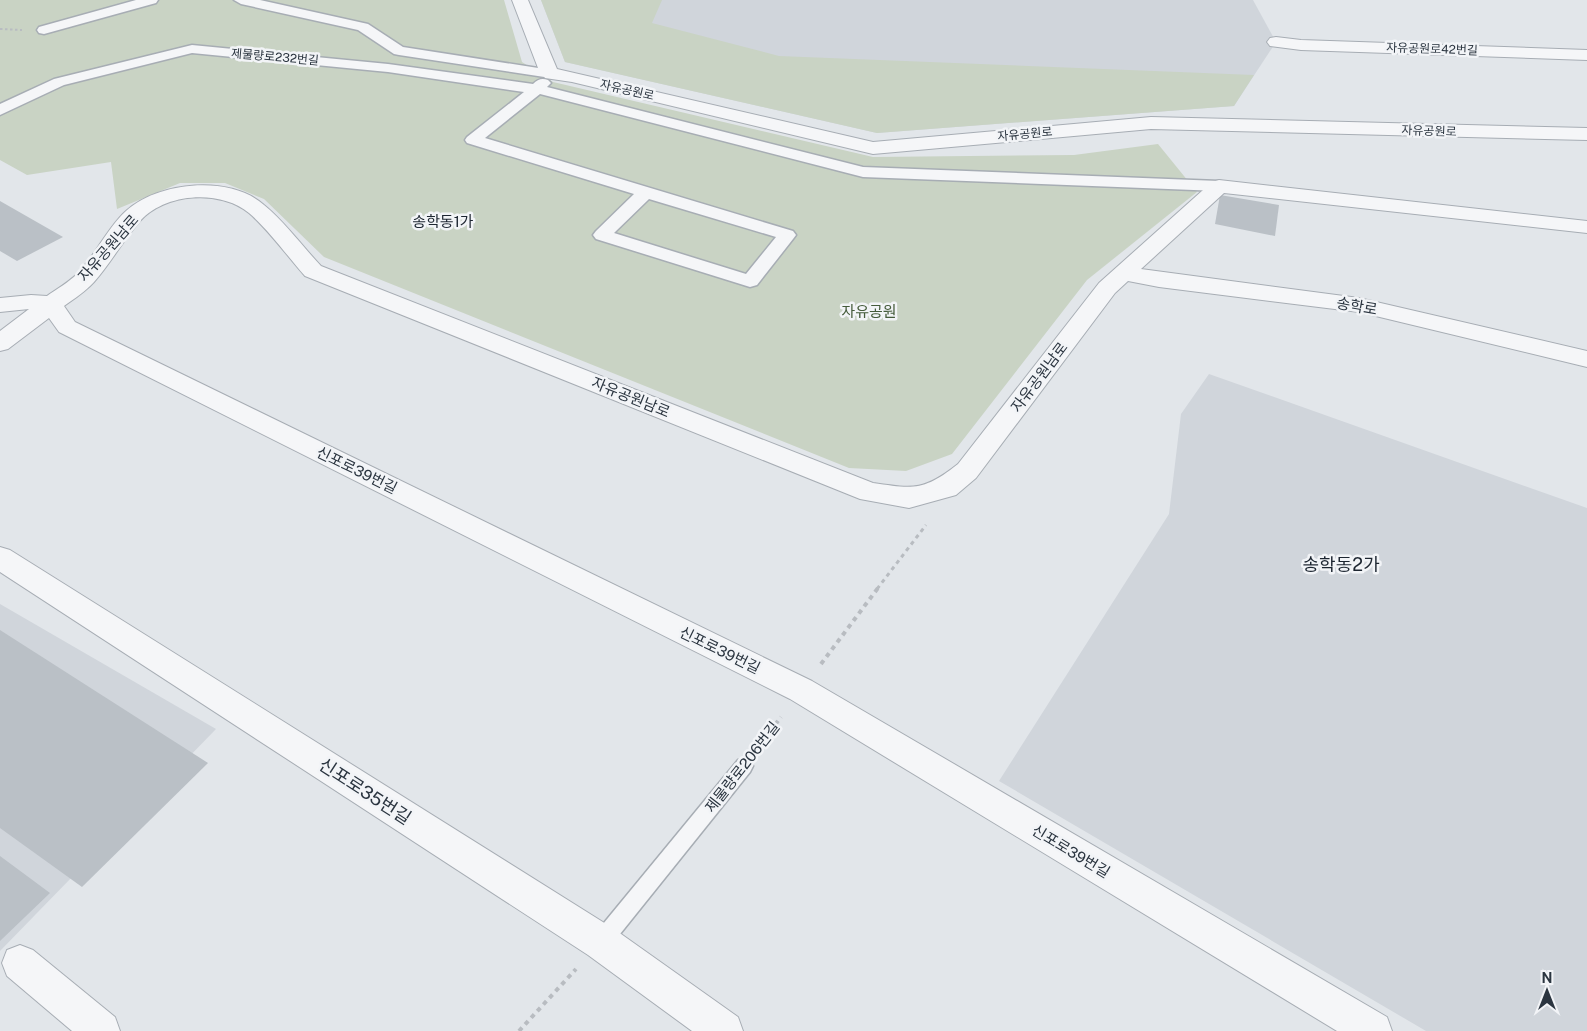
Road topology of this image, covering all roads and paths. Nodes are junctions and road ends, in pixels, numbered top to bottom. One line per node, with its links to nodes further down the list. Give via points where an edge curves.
1 (151, 0): 4 (street)
2 (241, 0): 7 (street, via 363,27 399,51)
3 (520, 0): 7 (street)
4 (44, 30)
5 (1276, 42): 6 (street, 자유공원로42번길)
6 (1587, 55)
7 (551, 74): 8 (street); 10 (street, 자유공원로, via 873,148 1151,123)
8 (537, 89): 9 (street, 제물량로232번길, via 388,68 192,49 59,82); 11 (street, 제물량로232번길, via 863,172); 12 (street, via 473,140)
9 (0, 110)
10 (1587, 134)
11 (1219, 186): 13 (street); 14 (street, 자유공원남로)
12 (645, 193): 12 (street, via 702,210 787,235 750,281 602,235)
13 (1587, 227)
14 (1124, 273): 18 (street, 송학로, via 1359,305); 19 (street, 자유공원남로, via 1106,288 967,472)
15 (52, 304): 16 (street); 17 (street, 자유공원남로); 19 (street, 자유공원남로, via 85,279 134,215 159,199 184,191 216,192 244,200 257,209 313,270 322,274 870,492 909,498); 21 (street, 신포로39번길, via 67,327)
16 (0, 305)
17 (0, 343)
18 (1587, 360)
19 (946, 488): 21 (path, 제물량로206번길, via 927,523)
20 (0, 558): 23 (street, 신포로35번길)
21 (801, 690): 22 (path, 제물량로206번길); 28 (street, 신포로39번길)
22 (744, 766): 23 (lane, 제물량로206번길)
23 (602, 942): 26 (path); 27 (street, 신포로35번길)
24 (20, 963): 25 (street)
25 (101, 1031)
26 (519, 1031)
27 (724, 1031)
28 (1373, 1031)

